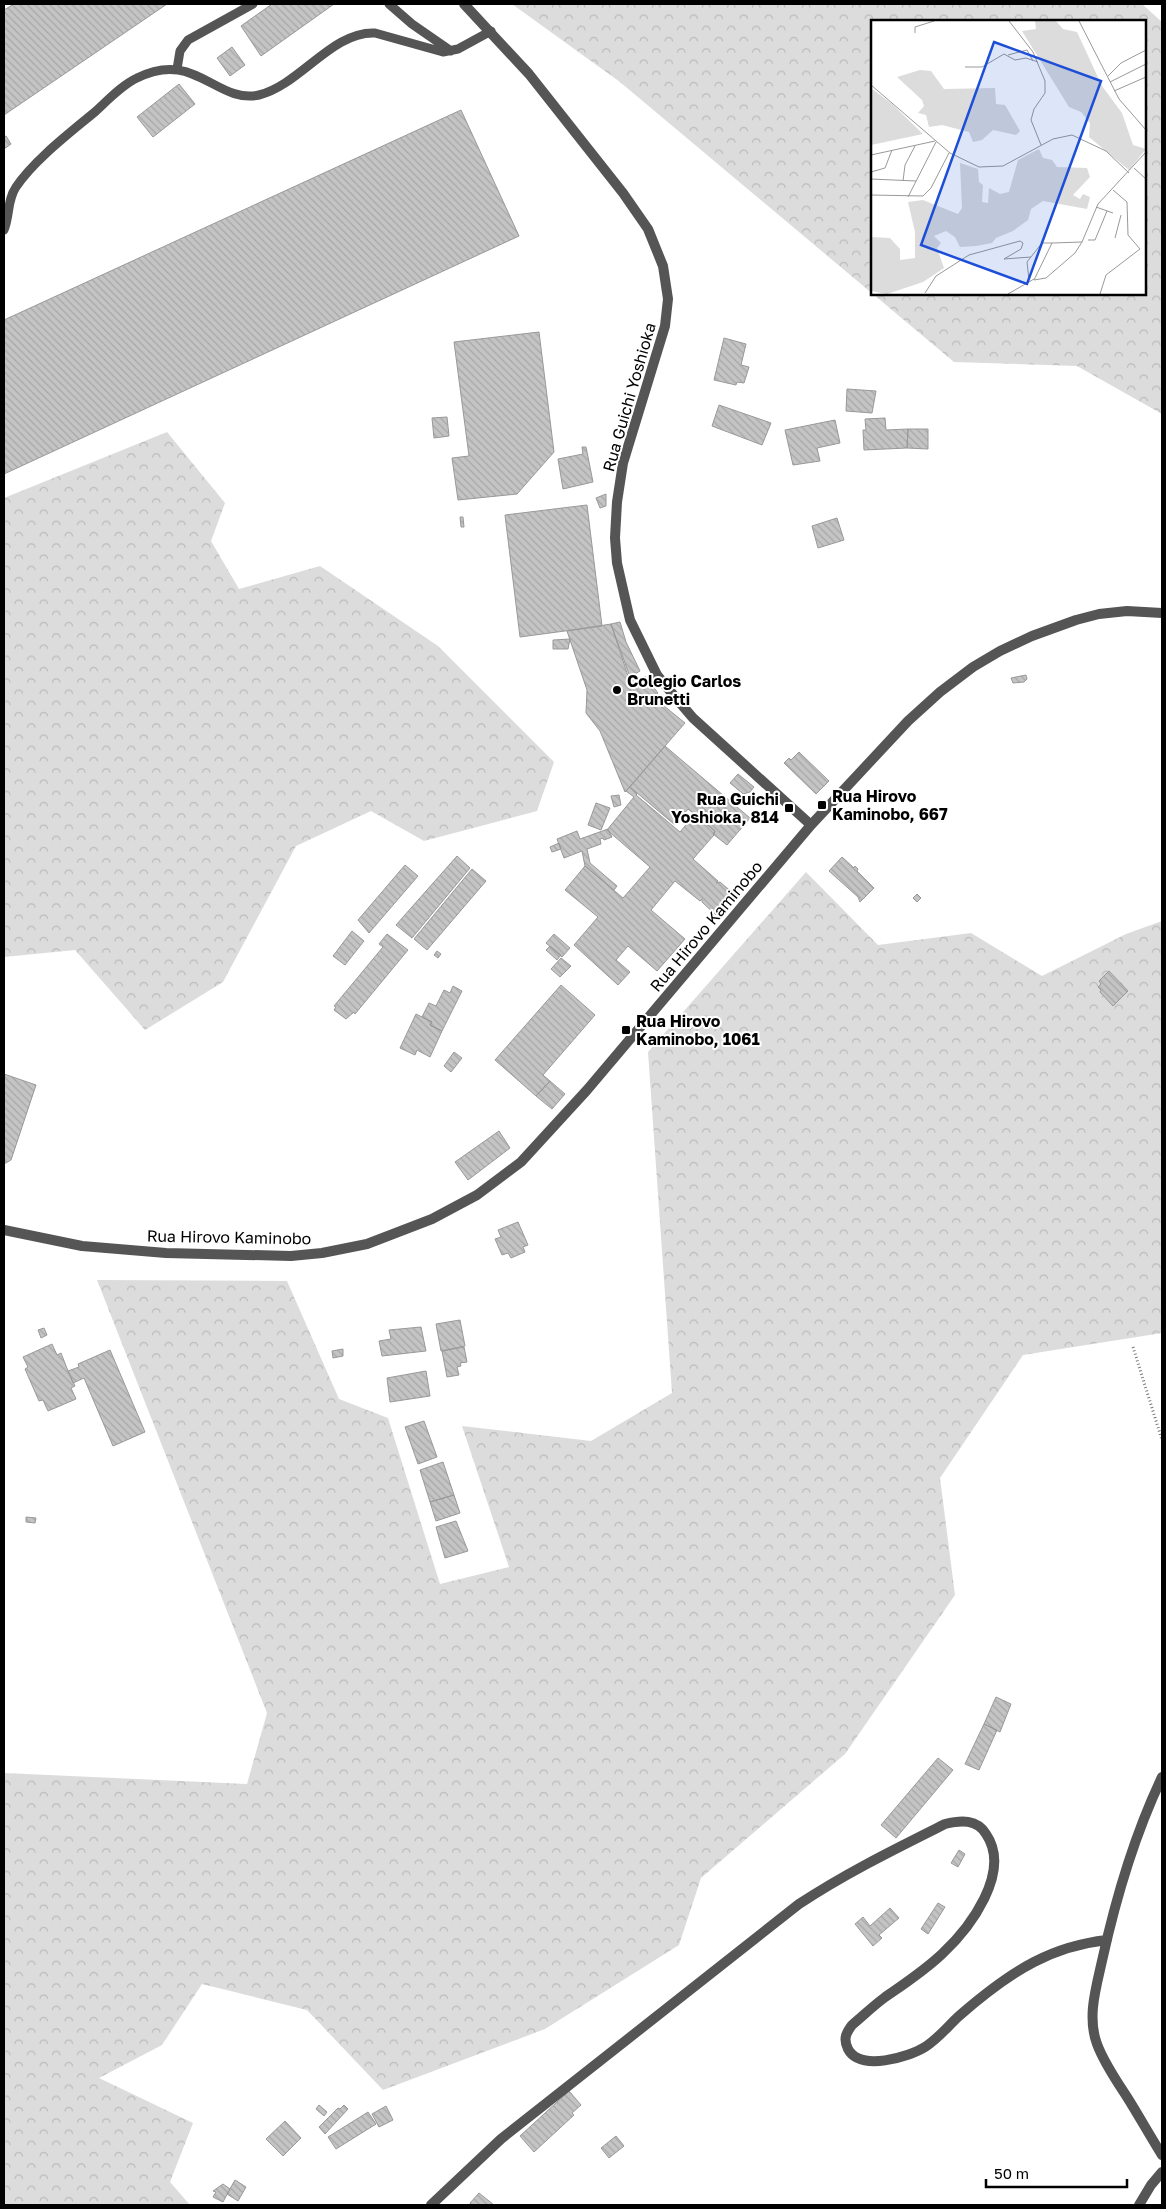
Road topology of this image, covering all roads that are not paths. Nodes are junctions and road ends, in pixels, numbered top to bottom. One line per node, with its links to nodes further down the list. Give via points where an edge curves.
1 (253, 4): 6 (lane, via 188,40 180,51)
2 (389, 4): 5 (lane)
3 (464, 4): 4 (street, Rua Guichi Yoshioka)
4 (491, 31): 5 (lane); 9 (street, Rua Guichi Yoshioka, via 623,192 648,229 662,266 668,299 665,326 623,463 617,502 617,563 630,620 657,675 693,718)
5 (451, 52): 6 (lane, via 364,32 354,35 271,90 240,97 201,77)
6 (177, 70): 7 (lane, via 149,72 129,82 61,141 21,180 9,200)
7 (4, 230)
8 (1162, 613): 9 (street, Rua Hirovo Kaminobo, via 1127,611 1076,620 1032,636 980,663 940,692 908,721)
9 (811, 825): 10 (street, Rua Hirovo Kaminobo, via 588,1090 521,1162 477,1195 432,1219 367,1244 291,1256 100,1248)
10 (4, 1230)
11 (1162, 1777): 12 (street, via 1137,1832)
12 (1107, 1940): 13 (street, via 1093,2004 1096,2042 1106,2065); 15 (street, via 1070,1947 1033,1962 981,1998 925,2047 903,2057 881,2061 854,2056 844,2042 852,2025 944,1952 980,1906 994,1876 996,1860 986,1833 979,1825 958,1820 945,1824 873,1859 799,1904 501,2139)
13 (1162, 2156)
14 (1162, 2172): 16 (street)
15 (431, 2205)
16 (1139, 2205)

